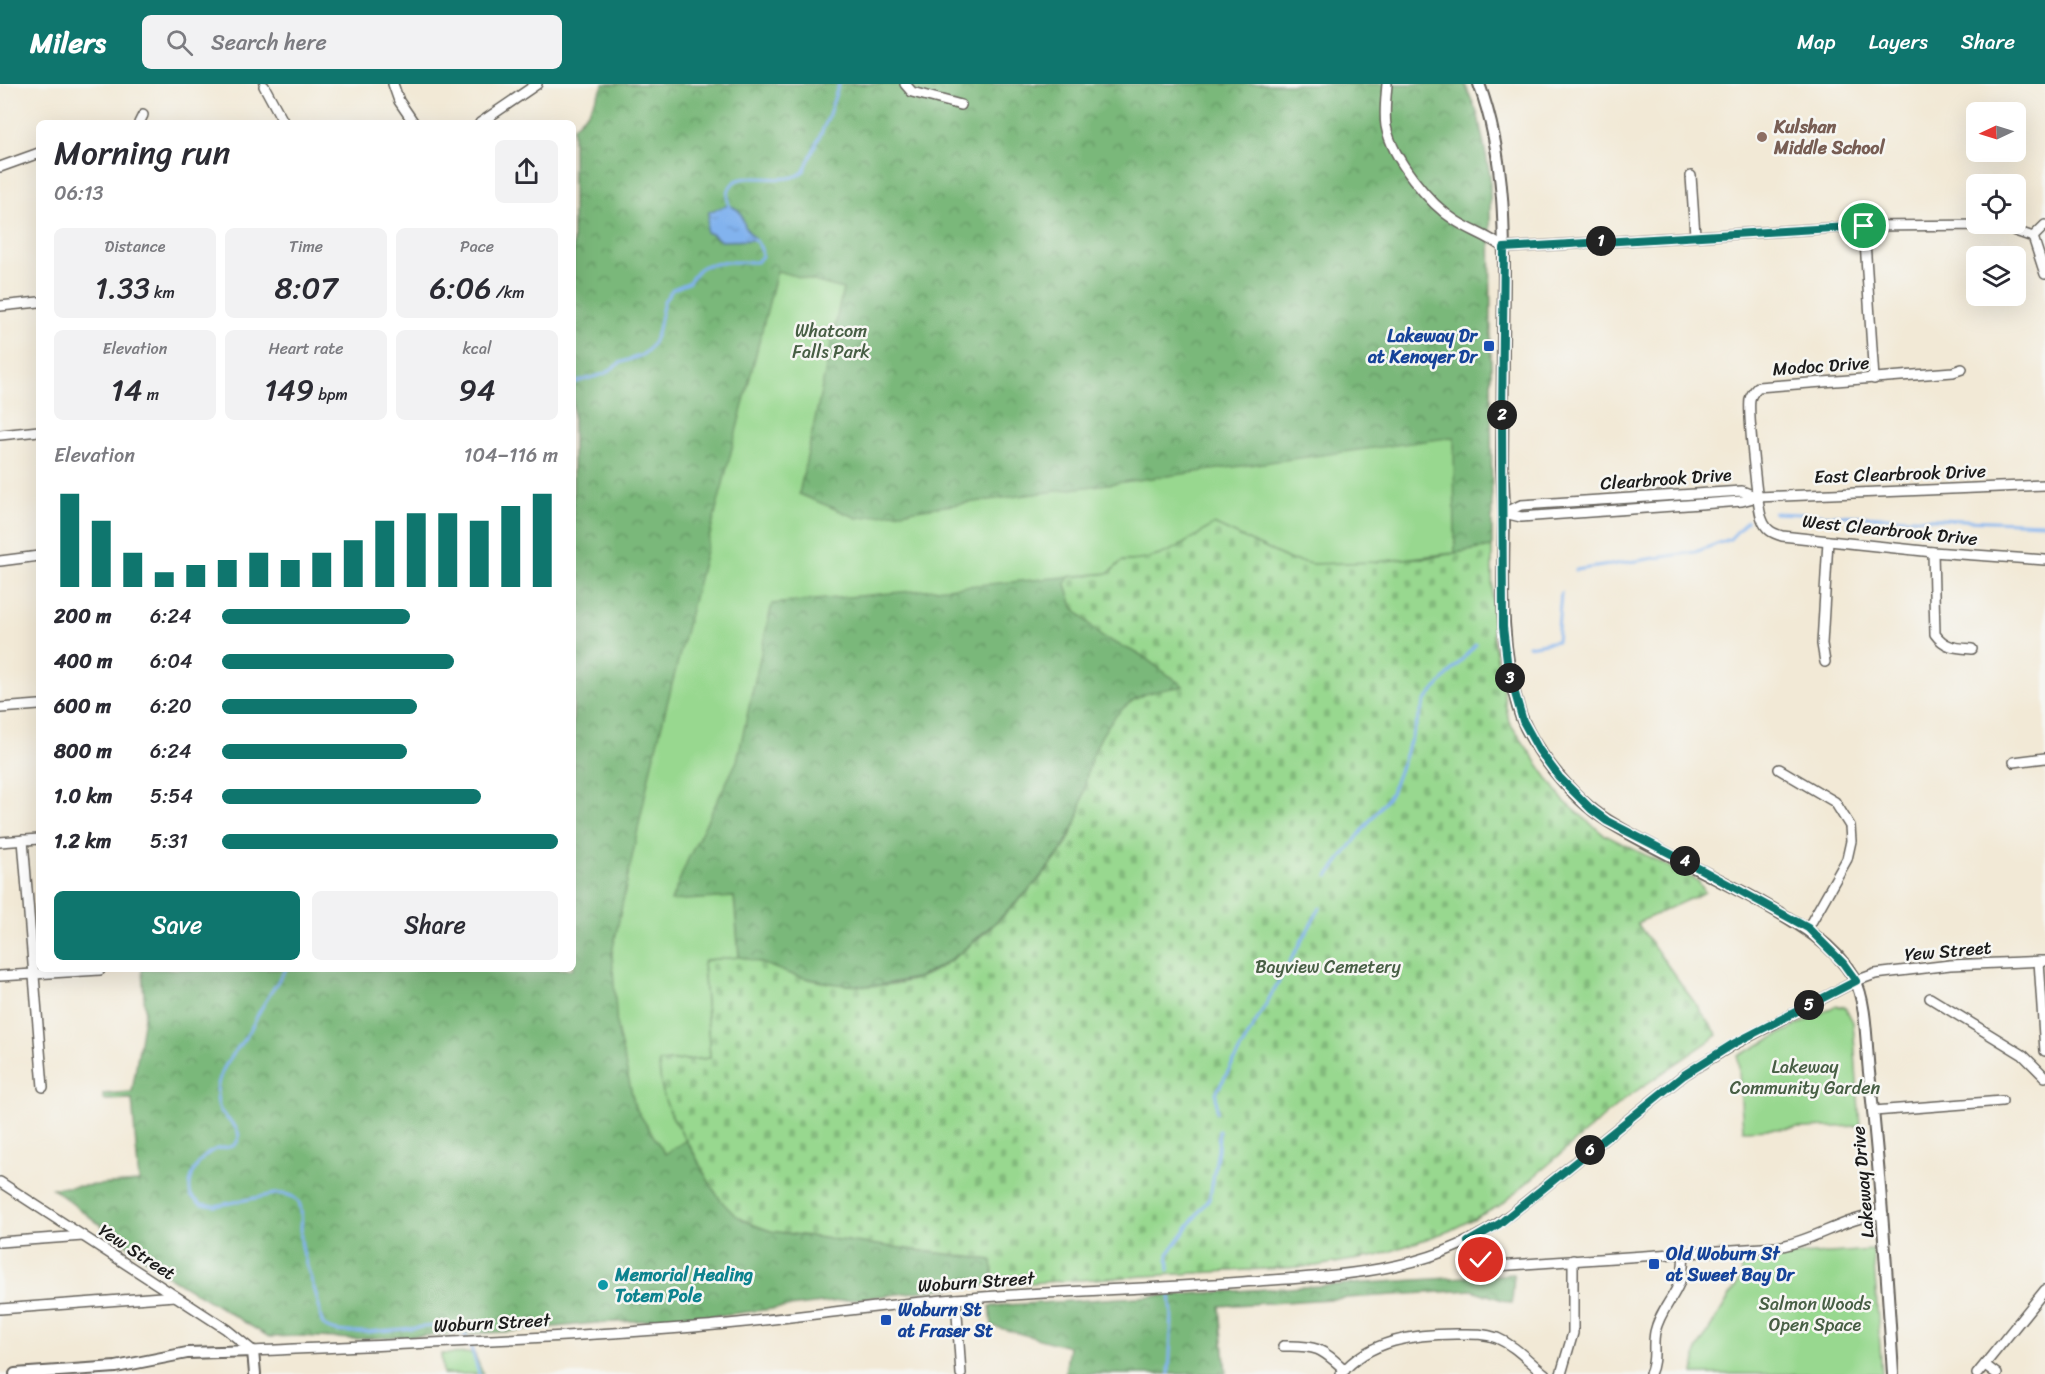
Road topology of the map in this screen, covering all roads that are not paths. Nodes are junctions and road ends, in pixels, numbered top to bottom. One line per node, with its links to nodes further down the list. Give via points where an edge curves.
1 (393, 84): 9 (street)
2 (537, 84): 10 (street)
3 (905, 84): 7 (street, via 912,92)
4 (1387, 84): 18 (street, via 1388,132 1399,158 1439,208)
5 (1479, 84): 18 (main road, Lakeway Drive, via 1501,174)
6 (264, 86): 8 (street)
7 (962, 105)
8 (282, 120)
9 (412, 120)
10 (484, 120)
11 (36, 154): 12 (street)
12 (0, 166)
13 (1691, 176): 16 (street)
14 (2045, 225): 17 (street)
15 (1864, 226): 16 (street); 17 (street, via 1998,225); 23 (street)
16 (1695, 235): 18 (street)
17 (2033, 237): 19 (street)
18 (1504, 248): 28 (main road, Lakeway Drive)
19 (2045, 274)
20 (36, 302): 21 (street)
21 (0, 306)
22 (1962, 369): 23 (street, Modoc Drive)
23 (1874, 379): 27 (street, Modoc Drive, via 1758,387 1750,398)
24 (36, 431): 25 (street)
25 (0, 435)
26 (2045, 485): 27 (street, East Clearbrook Drive)
27 (1757, 497): 28 (street, Clearbrook Drive, via 1612,512 1521,517); 29 (street, West Clearbrook Drive, via 1762,522 1770,532)
28 (1504, 513): 44 (main road, Lakeway Drive, via 1503,616 1508,669 1523,721 1539,750 1559,777 1607,821)
29 (1828, 542): 30 (street, West Clearbrook Drive); 35 (street, via 1822,644)
30 (1933, 552): 32 (street, West Clearbrook Drive); 34 (street, via 1935,634 1949,648)
31 (36, 556): 33 (street)
32 (2045, 560)
33 (0, 561)
34 (1972, 649)
35 (1825, 662)
36 (36, 705): 37 (street)
37 (0, 708)
38 (2045, 758): 39 (street)
39 (2014, 762)
40 (1779, 769): 44 (street, via 1835,801 1850,826 1847,859)
41 (36, 839): 42 (street)
42 (23, 840): 43 (street); 47 (street)
43 (0, 842)
44 (1808, 928): 49 (main road, Lakeway Drive)
45 (2042, 961): 49 (street, Yew Street, via 1950,965 1875,974); 51 (street)
46 (66, 972): 47 (street)
47 (33, 974): 48 (street); 53 (street)
48 (0, 976)
49 (1856, 981): 55 (main road, Lakeway Drive, via 1862,1001); 60 (street, Woburn Street, via 1733,1044 1684,1075 1499,1224)
50 (1930, 998): 52 (street, via 2023,1055)
51 (2045, 1051)
52 (2045, 1077)
53 (43, 1087)
54 (2002, 1101): 55 (street)
55 (1874, 1111): 57 (main road, Lakeway Drive)
56 (0, 1182): 58 (street, Yew Street)
57 (1883, 1214): 61 (street, via 1869,1215 1789,1245); 78 (main road, Lakeway Drive)
58 (83, 1236): 59 (street); 64 (street, Yew Street)
59 (0, 1242)
60 (1468, 1242): 62 (street, via 1477,1256 1492,1265); 65 (street, Woburn Street, via 1422,1260 1367,1273)
61 (1683, 1253): 62 (street); 77 (street, via 1683,1278 1655,1332 1656,1356)
62 (1572, 1260): 76 (street, via 1573,1333)
63 (2045, 1290): 69 (street)
64 (175, 1296): 66 (street); 68 (street, Yew Street)
65 (956, 1299): 68 (street, Woburn Street, via 698,1327); 74 (street)
66 (0, 1308)
67 (1283, 1346): 71 (street, via 1314,1347 1326,1352)
68 (253, 1351): 70 (main road, Woburn Street, via 187,1353); 73 (main road)
69 (1985, 1365): 79 (street); 80 (street)
70 (115, 1370): 72 (main road, Woburn Street)
71 (1343, 1372): 75 (street, via 1374,1349 1405,1338 1478,1334 1509,1344)
72 (15, 1374)
73 (255, 1374)
74 (961, 1374)
75 (1545, 1374)
76 (1562, 1374)
77 (1650, 1374)
78 (1893, 1374)
79 (1977, 1374)
80 (1997, 1374)

